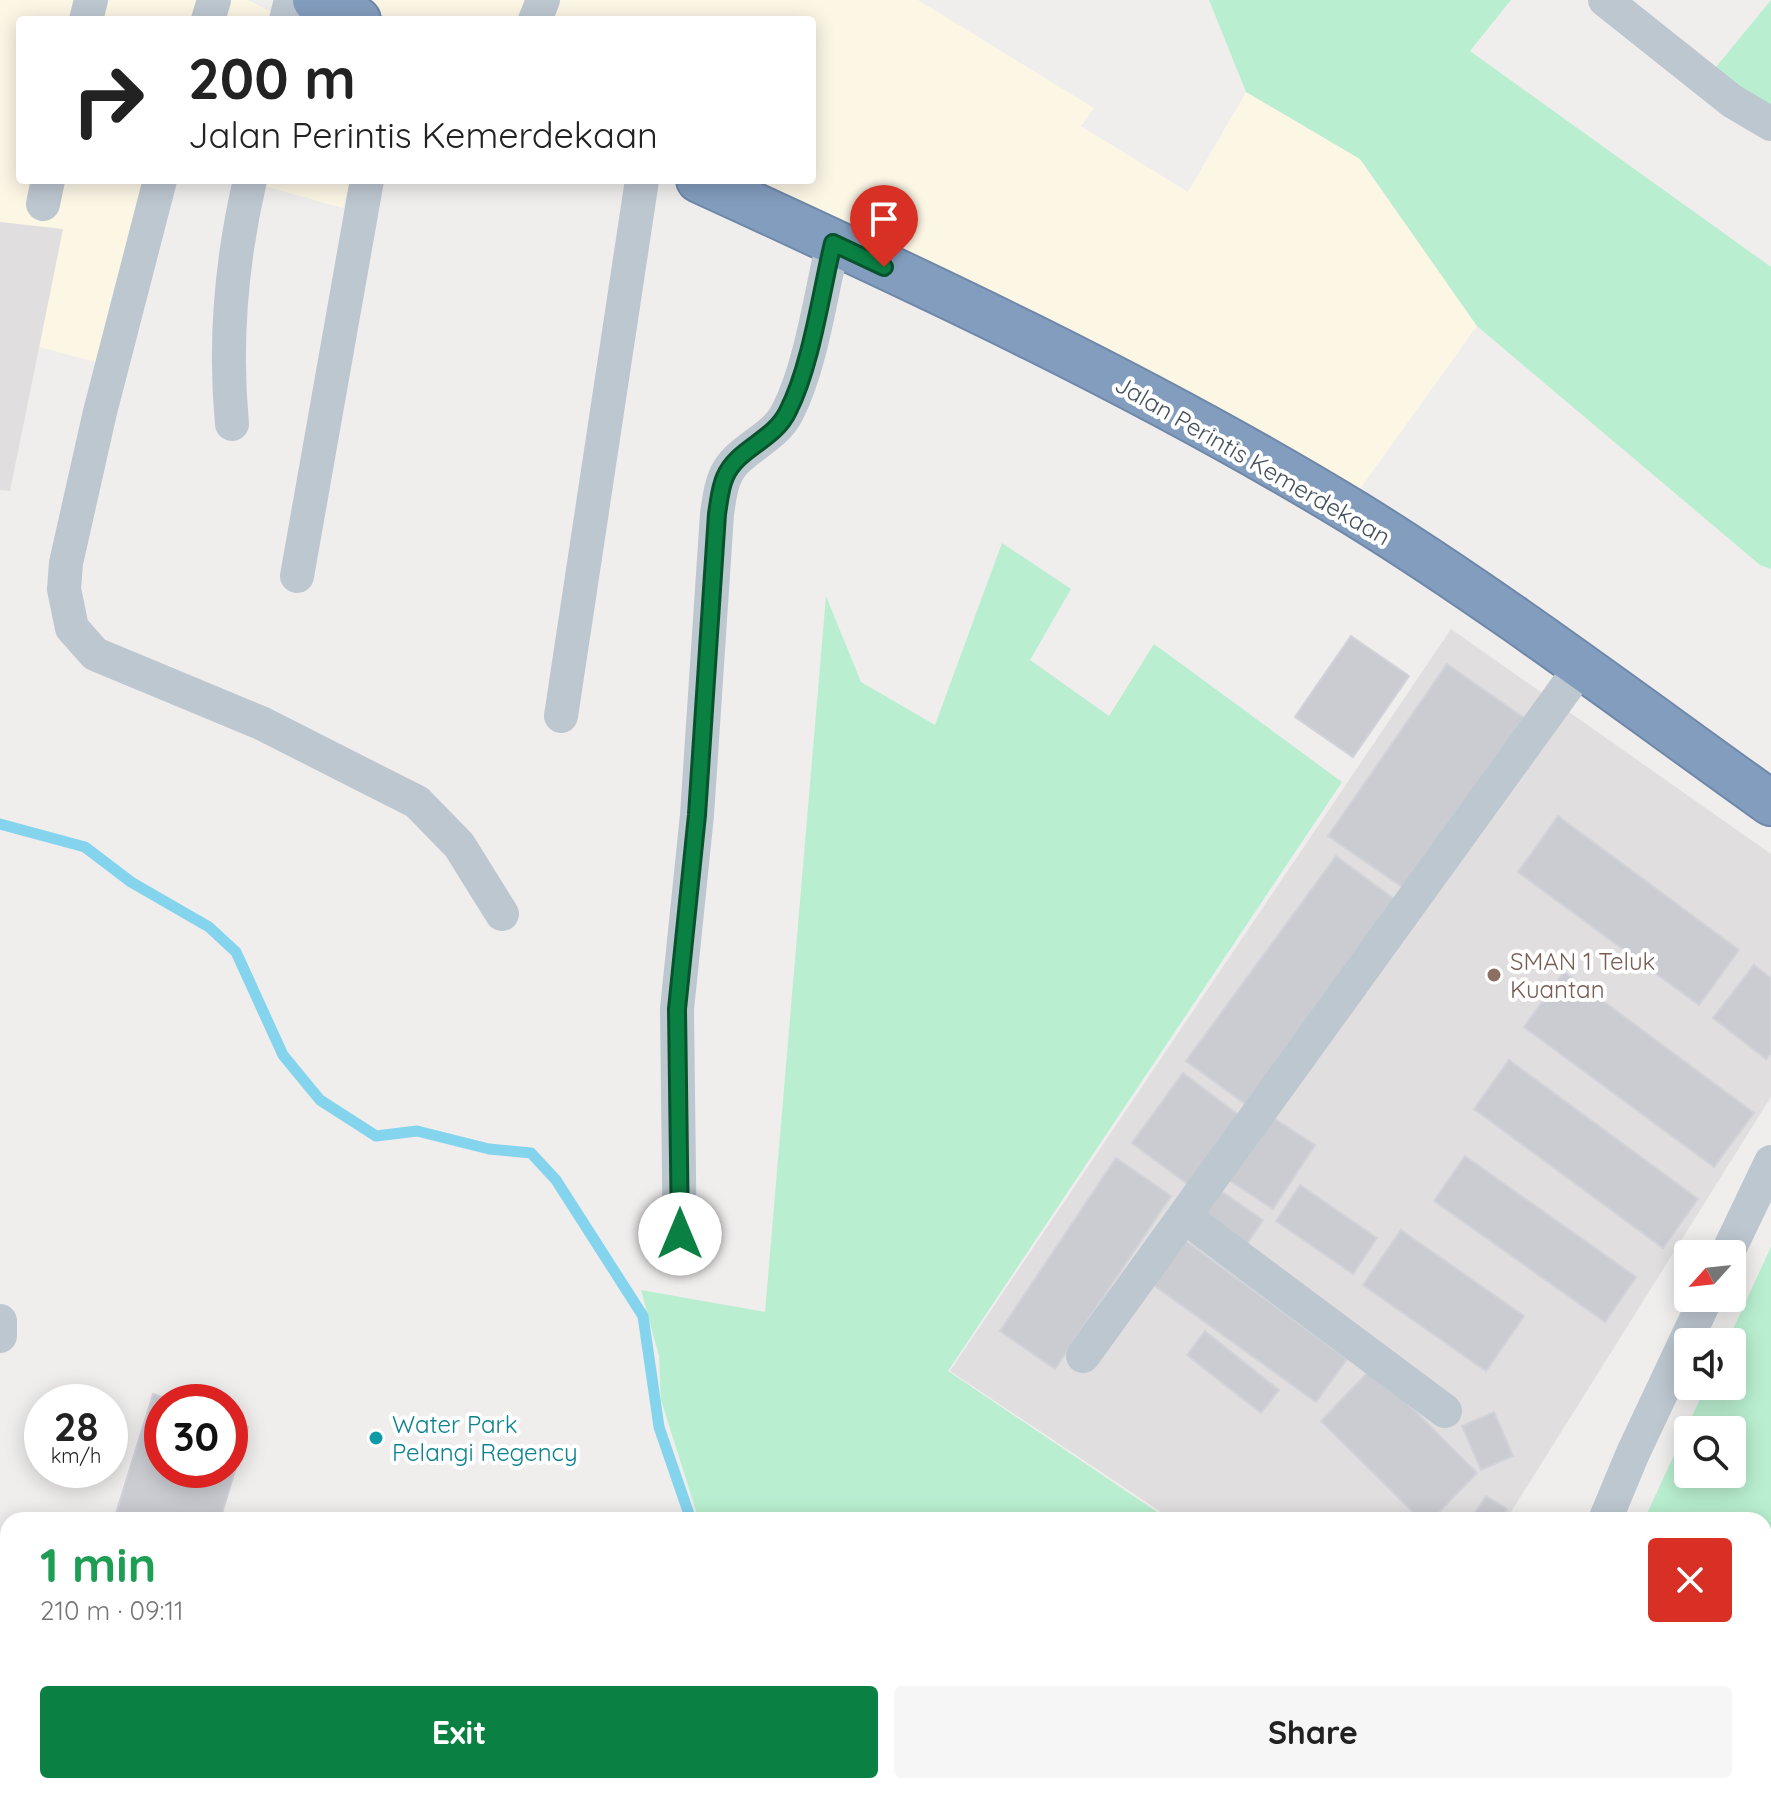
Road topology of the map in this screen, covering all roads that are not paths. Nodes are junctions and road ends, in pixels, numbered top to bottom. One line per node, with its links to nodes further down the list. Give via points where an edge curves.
1 (315, 0): 3 (highway)
2 (1605, 0): 4 (street, via 1732,101)
3 (349, 16)
4 (1771, 124)
5 (159, 184): 16 (street, via 66,563 64,589 72,628 95,654 261,723 417,802 459,845)
6 (249, 184): 11 (street, via 228,304 226,366)
7 (366, 184): 12 (street)
8 (641, 184): 14 (street)
9 (708, 184): 10 (highway, Jalan Perintis Kemerdekaan)
10 (833, 243): 13 (highway, Jalan Perintis Kemerdekaan, via 1204,426 1357,515); 20 (street, via 788,412 775,432 732,464 717,514 697,815 677,1009)
11 (232, 424)
12 (297, 576)
13 (1581, 667): 15 (highway, Jalan Perintis Kemerdekaan); 18 (street)
14 (561, 716)
15 (1771, 803)
16 (502, 914)
17 (1771, 1162): 19 (street)
18 (1185, 1217): 24 (street); 25 (street)
19 (1734, 1240)
20 (680, 1258)
21 (1700, 1312): 26 (street)
22 (0, 1321): 23 (street)
23 (0, 1336)
24 (1083, 1356)
25 (1445, 1411)
26 (1609, 1512)

